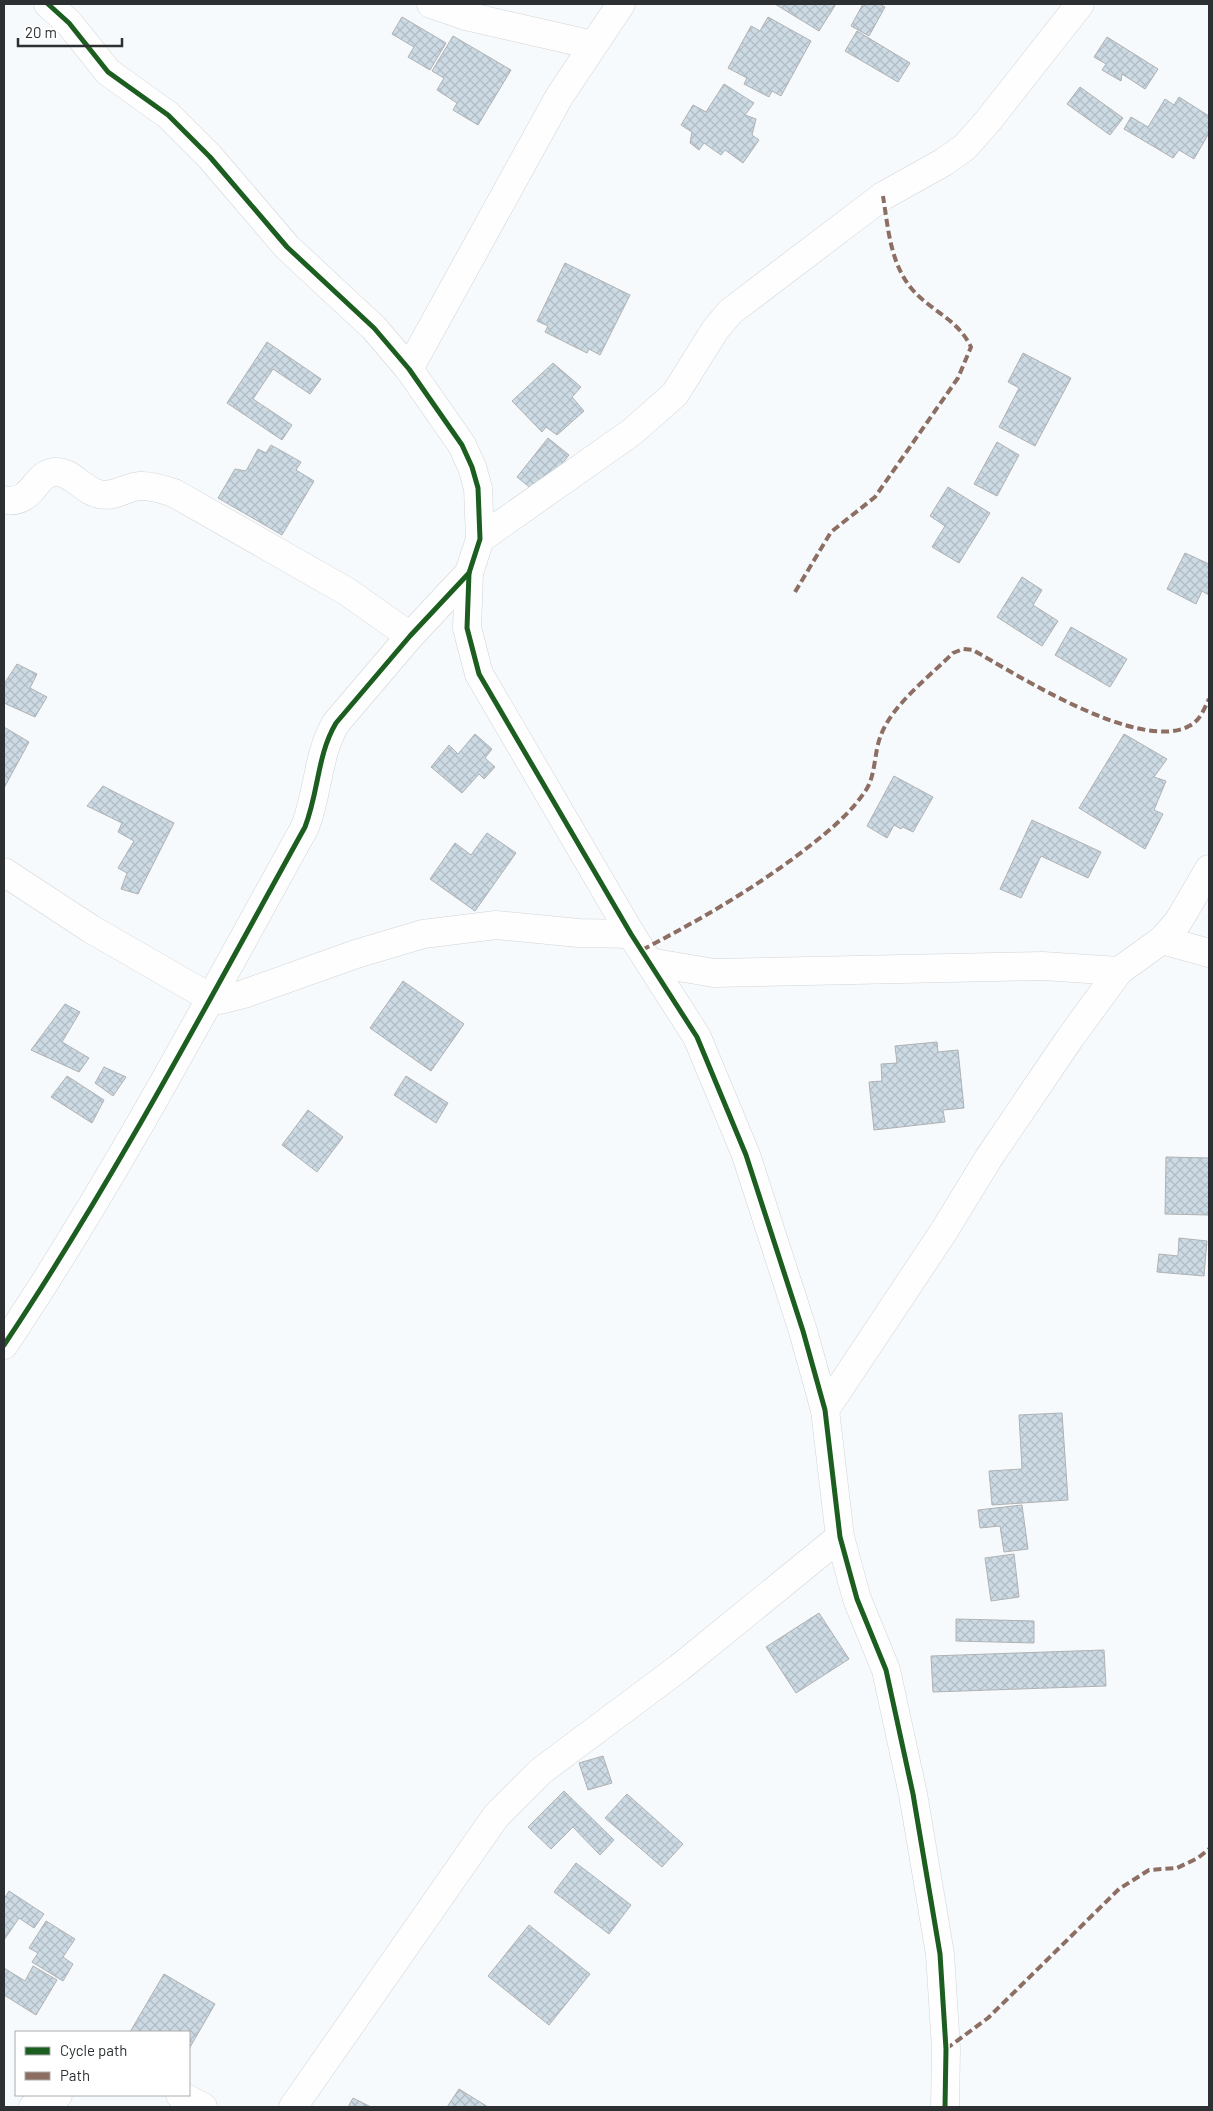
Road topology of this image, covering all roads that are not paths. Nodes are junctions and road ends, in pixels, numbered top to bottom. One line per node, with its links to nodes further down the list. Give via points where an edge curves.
1 (48, 4): 6 (street, via 108,72 168,115 210,157 287,248 374,328)
2 (431, 4): 5 (street, via 466,16)
3 (621, 4): 5 (street)
4 (1080, 4): 8 (street, via 965,146 944,162 884,196 730,312 675,394 632,432)
5 (593, 45): 6 (street, via 559,97)
6 (409, 369): 8 (street, via 462,445 472,467 478,488)
7 (4, 500): 10 (street, via 14,502 24,498 47,474 55,472 65,474 102,495 139,486 174,493 346,591)
8 (480, 539): 9 (street)
9 (469, 573): 10 (street); 13 (street, via 467,628 479,674)
10 (410, 636): 18 (street, via 336,722 322,754 314,804 305,827)
11 (1209, 869): 14 (street, via 1188,908)
12 (4, 872): 18 (street, via 91,929)
13 (631, 934): 16 (street); 18 (street, via 496,925 423,934 244,994 220,1000)
14 (1162, 940): 15 (street); 17 (street)
15 (1209, 953)
16 (648, 962): 17 (street, via 714,973 1043,966); 20 (street, via 697,1038 746,1155)
17 (1119, 971): 20 (street, via 988,1159)
18 (210, 998): 19 (street, via 58,1264)
19 (4, 1345)
20 (825, 1410): 21 (street)
21 (840, 1536): 26 (street, via 679,1668 541,1771 496,1816); 27 (street, via 857,1599 886,1670 913,1794 940,1954 946,2049)
22 (56, 2096): 24 (street)
23 (182, 2096): 25 (street)
24 (32, 2107)
25 (203, 2107)
26 (293, 2107)
27 (945, 2107)

